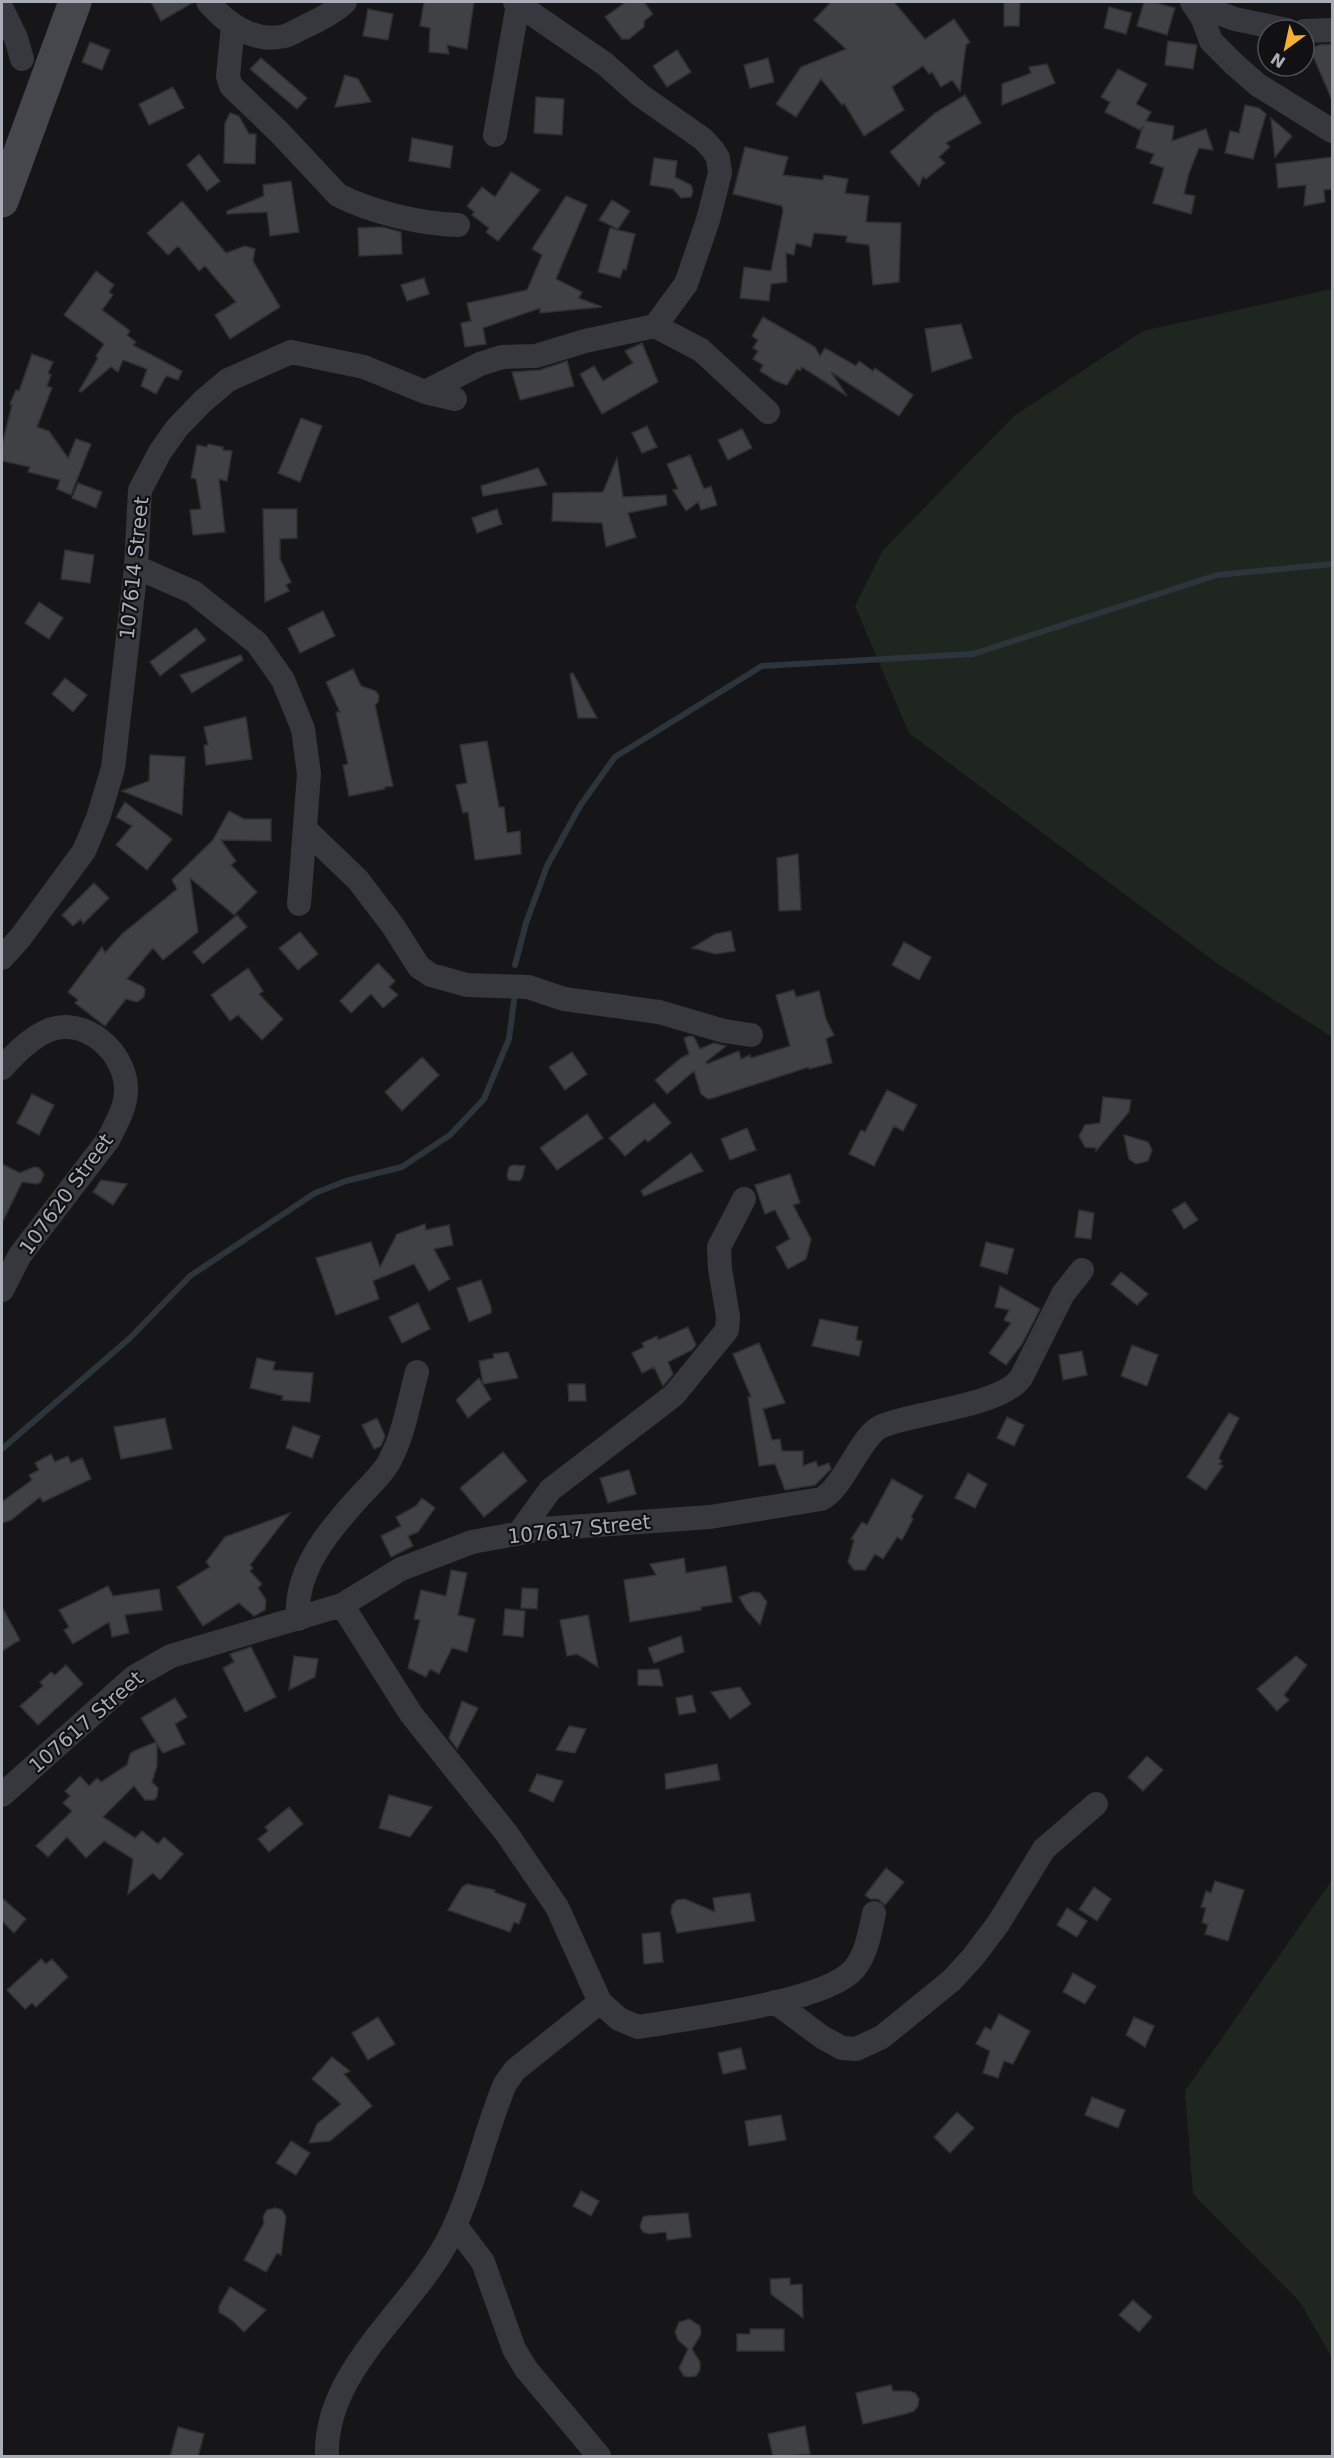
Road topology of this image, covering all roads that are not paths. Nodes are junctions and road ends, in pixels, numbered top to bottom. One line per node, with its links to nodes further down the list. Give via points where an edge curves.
1 (75, 2): 11 (main road)
2 (208, 2): 8 (street)
3 (345, 2): 8 (street, via 285,36 269,38)
4 (517, 3): 13 (street); 16 (street, via 595,57 658,110 703,139 718,158 720,172 708,220 686,285)
5 (1193, 3): 7 (street); 12 (street, via 1211,41 1257,86)
6 (2, 9): 11 (street)
7 (1256, 23)
8 (233, 26): 15 (street, via 228,76 231,86 279,130 338,195 436,225)
9 (1332, 30): 10 (street)
10 (1316, 31)
11 (25, 62): 14 (main road)
12 (1332, 131)
13 (495, 135)
14 (2, 201)
15 (458, 225)
16 (655, 326): 17 (street, via 585,340 536,356 502,357 466,369); 19 (street, via 701,350)
17 (425, 392): 18 (street, 107614 Street); 20 (street, 107614 Street, via 364,367 291,352 228,380 177,428 141,490)
18 (455, 399)
19 (768, 412)
20 (136, 567): 21 (street, via 193,592 257,643 283,680 303,729 309,774); 23 (street, 107614 Street, via 112,768 98,818 84,851)
21 (305, 829): 22 (street); 24 (street, via 358,880 419,967 431,975 467,985 528,987 564,999 659,1012)
22 (298, 904)
23 (2, 958)
24 (751, 1035)
25 (2, 1068): 28 (street, 107620 Street, via 38,1036 64,1026 82,1030 105,1043 122,1065 127,1090 108,1140 20,1255)
26 (744, 1199): 30 (street, via 719,1247 727,1330 674,1395 550,1490)
27 (1082, 1270): 30 (street, 107617 Street, via 1063,1294 1016,1385 980,1400 879,1427 833,1490 821,1499 710,1517)
28 (2, 1290)
29 (417, 1372): 32 (street, via 389,1462 347,1510 302,1577)
30 (519, 1533): 31 (street, 107617 Street, via 472,1542 401,1569)
31 (342, 1605): 32 (street, 107617 Street); 36 (street, via 411,1714 507,1834 557,1907)
32 (298, 1619): 33 (street, 107617 Street, via 171,1656 134,1677)
33 (2, 1795)
34 (1096, 1804): 37 (street, via 1044,1849 973,1958 882,2037 856,2049 842,2048)
35 (874, 1913): 37 (street, via 866,1948 855,1969 822,1989)
36 (600, 2002): 37 (street, via 619,2019 638,2027); 38 (street, via 515,2070 505,2084)
37 (775, 2002)
38 (455, 2225): 39 (street, via 434,2264 342,2389 330,2427); 40 (street, via 483,2262 514,2349 526,2369)
39 (327, 2457)
40 (599, 2457)

